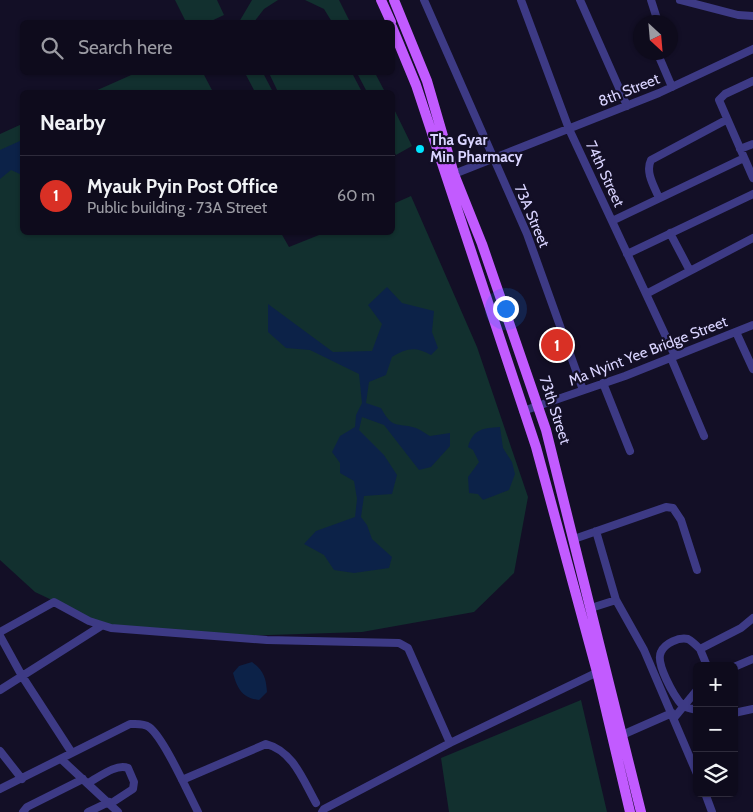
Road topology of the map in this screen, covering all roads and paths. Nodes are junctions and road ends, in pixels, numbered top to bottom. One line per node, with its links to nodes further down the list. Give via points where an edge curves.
1 (381, 0): 10 (main road)
2 (394, 0): 23 (main road, 73th Street, via 427,81)
3 (424, 0): 22 (street, 73A Street)
4 (521, 0): 18 (street, 74th Street)
5 (580, 0): 16 (street)
6 (650, 0): 8 (street)
7 (680, 0): 9 (street, via 722,12)
8 (655, 15)
9 (753, 16)
10 (390, 20)
11 (395, 34): 40 (main road, 73th Street, via 416,85)
12 (753, 49): 15 (street, 8th Street)
13 (660, 60): 15 (street)
14 (753, 81): 17 (street, via 718,100)
15 (672, 87): 16 (street, 8th Street)
16 (627, 106): 18 (street, 8th Street)
17 (726, 120): 20 (street); 26 (street, via 651,160 649,174)
18 (569, 129): 22 (street, 8th Street); 27 (street, 74th Street)
19 (753, 144): 20 (street)
20 (740, 149): 21 (street)
21 (744, 158): 24 (street); 26 (street)
22 (493, 159): 23 (street, 8th Street); 38 (street, 73A Street, via 527,234)
23 (454, 174): 39 (main road, 73th Street)
24 (753, 178)
25 (753, 194): 28 (street)
26 (659, 198): 27 (street)
27 (612, 221): 30 (street, 74th Street)
28 (670, 233): 30 (street); 31 (street)
29 (753, 238): 31 (street)
30 (627, 254): 32 (street, 74th Street)
31 (690, 272): 32 (street)
32 (646, 294): 35 (street, 74th Street)
33 (753, 325): 34 (street, Ma Nyint Yee Bridge Street)
34 (736, 332): 35 (street, Ma Nyint Yee Bridge Street); 36 (street)
35 (673, 357): 37 (street, Ma Nyint Yee Bridge Street); 41 (street, 74th Street)
36 (753, 369)
37 (603, 383): 38 (street, Ma Nyint Yee Bridge Street); 42 (street)
38 (583, 390): 39 (street, Ma Nyint Yee Bridge Street)
39 (539, 407): 40 (street, Ma Nyint Yee Bridge Street); 44 (main road, 73th Street)
40 (523, 411): 55 (main road, 73th Street)
41 (704, 436)
42 (630, 451)
43 (596, 531): 44 (street); 45 (street, via 666,507 673,508); 46 (street)
44 (574, 539): 47 (main road, 73th Street)
45 (697, 570)
46 (616, 600): 47 (street); 63 (street, via 644,650)
47 (591, 608): 55 (main road, 73th Street)
48 (753, 618): 51 (street, via 741,628)
49 (102, 626): 50 (street, via 54,602); 56 (street); 65 (street, via 228,638 403,644 408,648)
50 (0, 634): 56 (street)
51 (700, 649): 53 (street); 59 (street, via 683,639 668,644 660,652 663,672 674,695)
52 (753, 659): 54 (street)
53 (705, 662)
54 (738, 665)
55 (602, 670): 64 (main road, 73th Street); 65 (street); 82 (main road, 73th Street)
56 (22, 676): 57 (street); 67 (street)
57 (0, 690)
58 (693, 695): 59 (street)
59 (684, 706): 60 (street); 63 (street)
60 (693, 709)
61 (753, 709): 62 (street)
62 (738, 712)
63 (673, 716): 64 (street); 69 (street)
64 (622, 735): 83 (main road, 73th Street)
65 (450, 743): 81 (street, via 324,808)
66 (0, 751): 70 (street)
67 (72, 753): 68 (street); 71 (street, via 130,724 143,724 151,728 158,738)
68 (61, 759): 70 (street); 72 (street)
69 (693, 764)
70 (22, 779): 73 (street)
71 (182, 780): 76 (street, via 266,744 278,747 291,758); 80 (street)
72 (85, 781): 75 (street); 75 (street, via 124,766 128,768 134,782 133,789); 77 (street, via 27,807)
73 (0, 789)
74 (706, 797): 84 (street)
75 (110, 803): 78 (street); 79 (street)
76 (316, 803)
77 (23, 812)
78 (88, 812)
79 (118, 812)
80 (198, 812)
81 (322, 812)
82 (630, 812)
83 (641, 812)
84 (712, 812)

